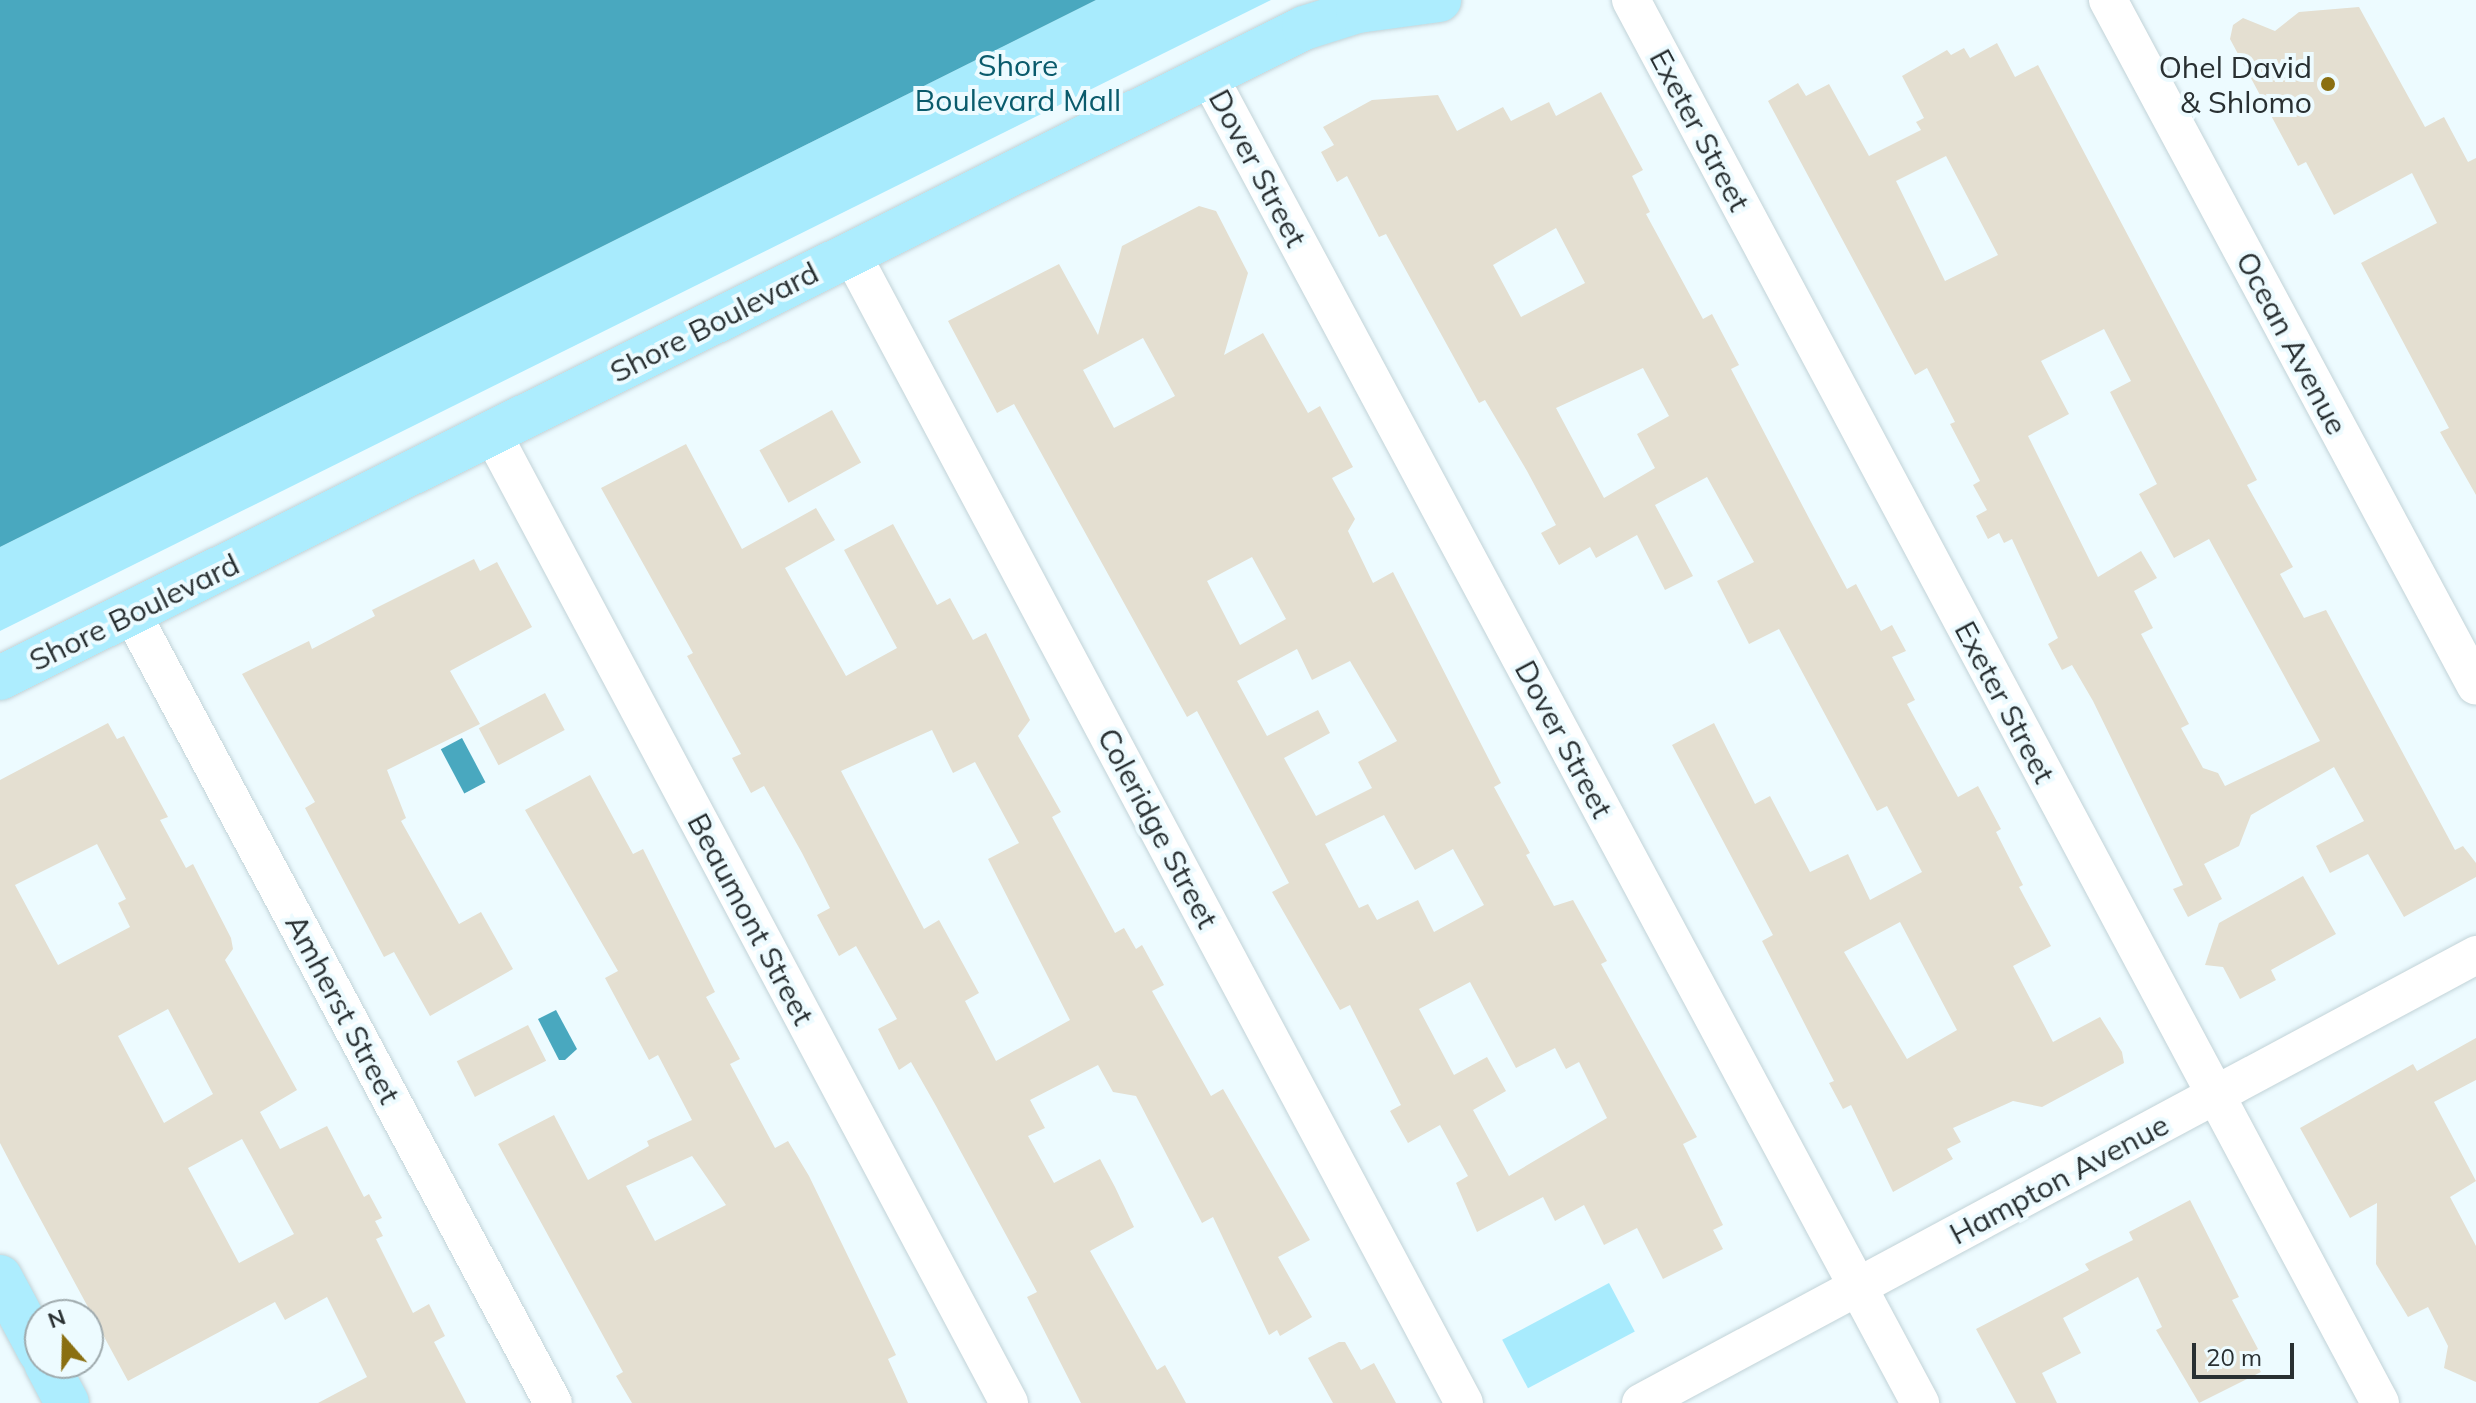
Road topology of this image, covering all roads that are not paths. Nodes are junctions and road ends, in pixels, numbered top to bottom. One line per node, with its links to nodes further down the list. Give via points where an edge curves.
1 (1439, 0): 4 (main road, Shore Boulevard, via 1358,11 1304,28)
2 (1631, 0): 11 (street, Exeter Street)
3 (2108, 0): 9 (street, Ocean Avenue)
4 (1208, 75): 5 (main road, Shore Boulevard); 13 (street, Dover Street)
5 (851, 253): 6 (main road, Shore Boulevard); 19 (street, Coleridge Street)
6 (493, 435): 7 (main road, Shore Boulevard); 18 (street, Beaumont Street)
7 (132, 614): 8 (main road, Shore Boulevard); 17 (street, Amherst Street)
8 (0, 678)
9 (2476, 686)
10 (2476, 955): 11 (street, Hampton Avenue)
11 (2216, 1095): 13 (street, Hampton Avenue); 22 (street, Exeter Street)
12 (0, 1277): 14 (main road)
13 (1858, 1287): 20 (street, Hampton Avenue); 21 (street, Dover Street)
14 (24, 1322)
15 (54, 1379): 16 (main road)
16 (67, 1403)
17 (553, 1403)
18 (1009, 1403)
19 (1464, 1403)
20 (1641, 1403)
21 (1920, 1403)
22 (2380, 1403)

